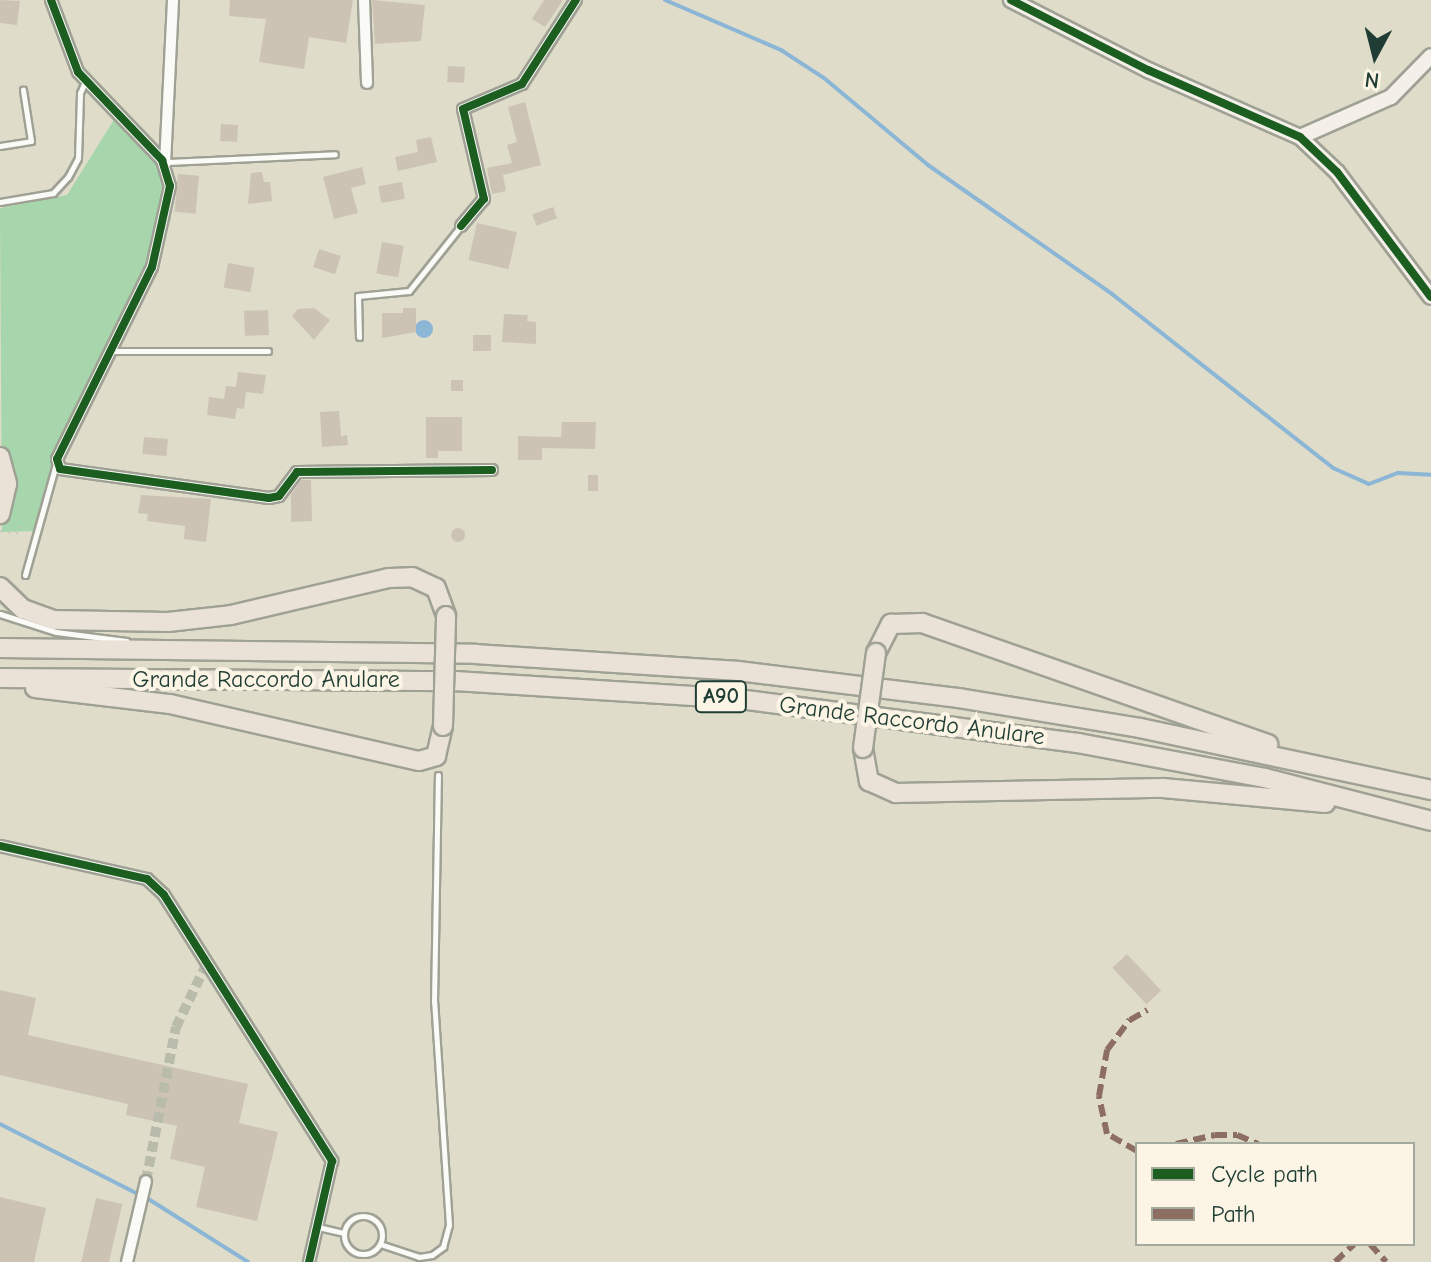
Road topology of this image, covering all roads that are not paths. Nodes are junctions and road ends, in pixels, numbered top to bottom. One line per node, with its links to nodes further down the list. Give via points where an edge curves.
1 (51, 0): 7 (street, via 64,46)
2 (173, 0): 13 (street)
3 (364, 0): 8 (street)
4 (576, 0): 15 (street, via 526,80 463,107 484,199)
5 (1011, 0): 10 (street, via 1148,70)
6 (1431, 56): 10 (street, via 1391,97)
7 (85, 82): 13 (street); 14 (lane, via 78,158 68,177 53,193)
8 (367, 83)
9 (23, 90): 11 (lane, via 31,141)
10 (1300, 137): 16 (street, via 1337,172)
11 (0, 146)
12 (335, 154): 13 (lane)
13 (167, 163): 18 (street, via 169,190 158,251)
14 (0, 202)
15 (461, 226): 17 (lane, via 409,291 358,296)
16 (1431, 297)
17 (359, 337)
18 (112, 350): 19 (lane); 21 (street)
19 (268, 351)
20 (0, 457): 23 (highway, via 7,484)
21 (57, 459): 22 (street, via 68,472 269,498 279,496 297,472); 24 (lane)
22 (492, 470)
23 (0, 514)
24 (25, 575)
25 (0, 587): 30 (highway, bridge, via 23,609 54,620 168,622 231,615 407,577 432,584 446,616 443,726 436,756 419,761 170,704)
26 (2, 613): 28 (lane, via 78,637)
27 (0, 648): 28 (highway, Grande Raccordo Anulare / A90)
28 (211, 651): 31 (highway, Grande Raccordo Anulare / A90, via 476,654 752,672 959,698)
29 (0, 678): 34 (highway, Grande Raccordo Anulare / A90, via 456,681 739,699 1078,743 1265,778)
30 (0, 685)
31 (1315, 762): 33 (highway, Grande Raccordo Anulare / A90); 34 (highway, bridge, via 922,623 891,624 876,653 863,748 869,781 896,793 1163,788)
32 (438, 775): 40 (lane, via 434,1002 449,1225 443,1247 432,1255 419,1257)
33 (1431, 790)
34 (1391, 811): 35 (highway, Grande Raccordo Anulare / A90)
35 (1431, 821)
36 (0, 846): 38 (street, via 147,879 164,895 332,1161)
37 (146, 1181): 41 (street)
38 (317, 1227): 39 (lane); 42 (street)
39 (344, 1233): 40 (lane, via 347,1246 357,1254 371,1253); 40 (lane, via 348,1223 369,1217 382,1233)
40 (380, 1244)
41 (127, 1262)
42 (309, 1262)

